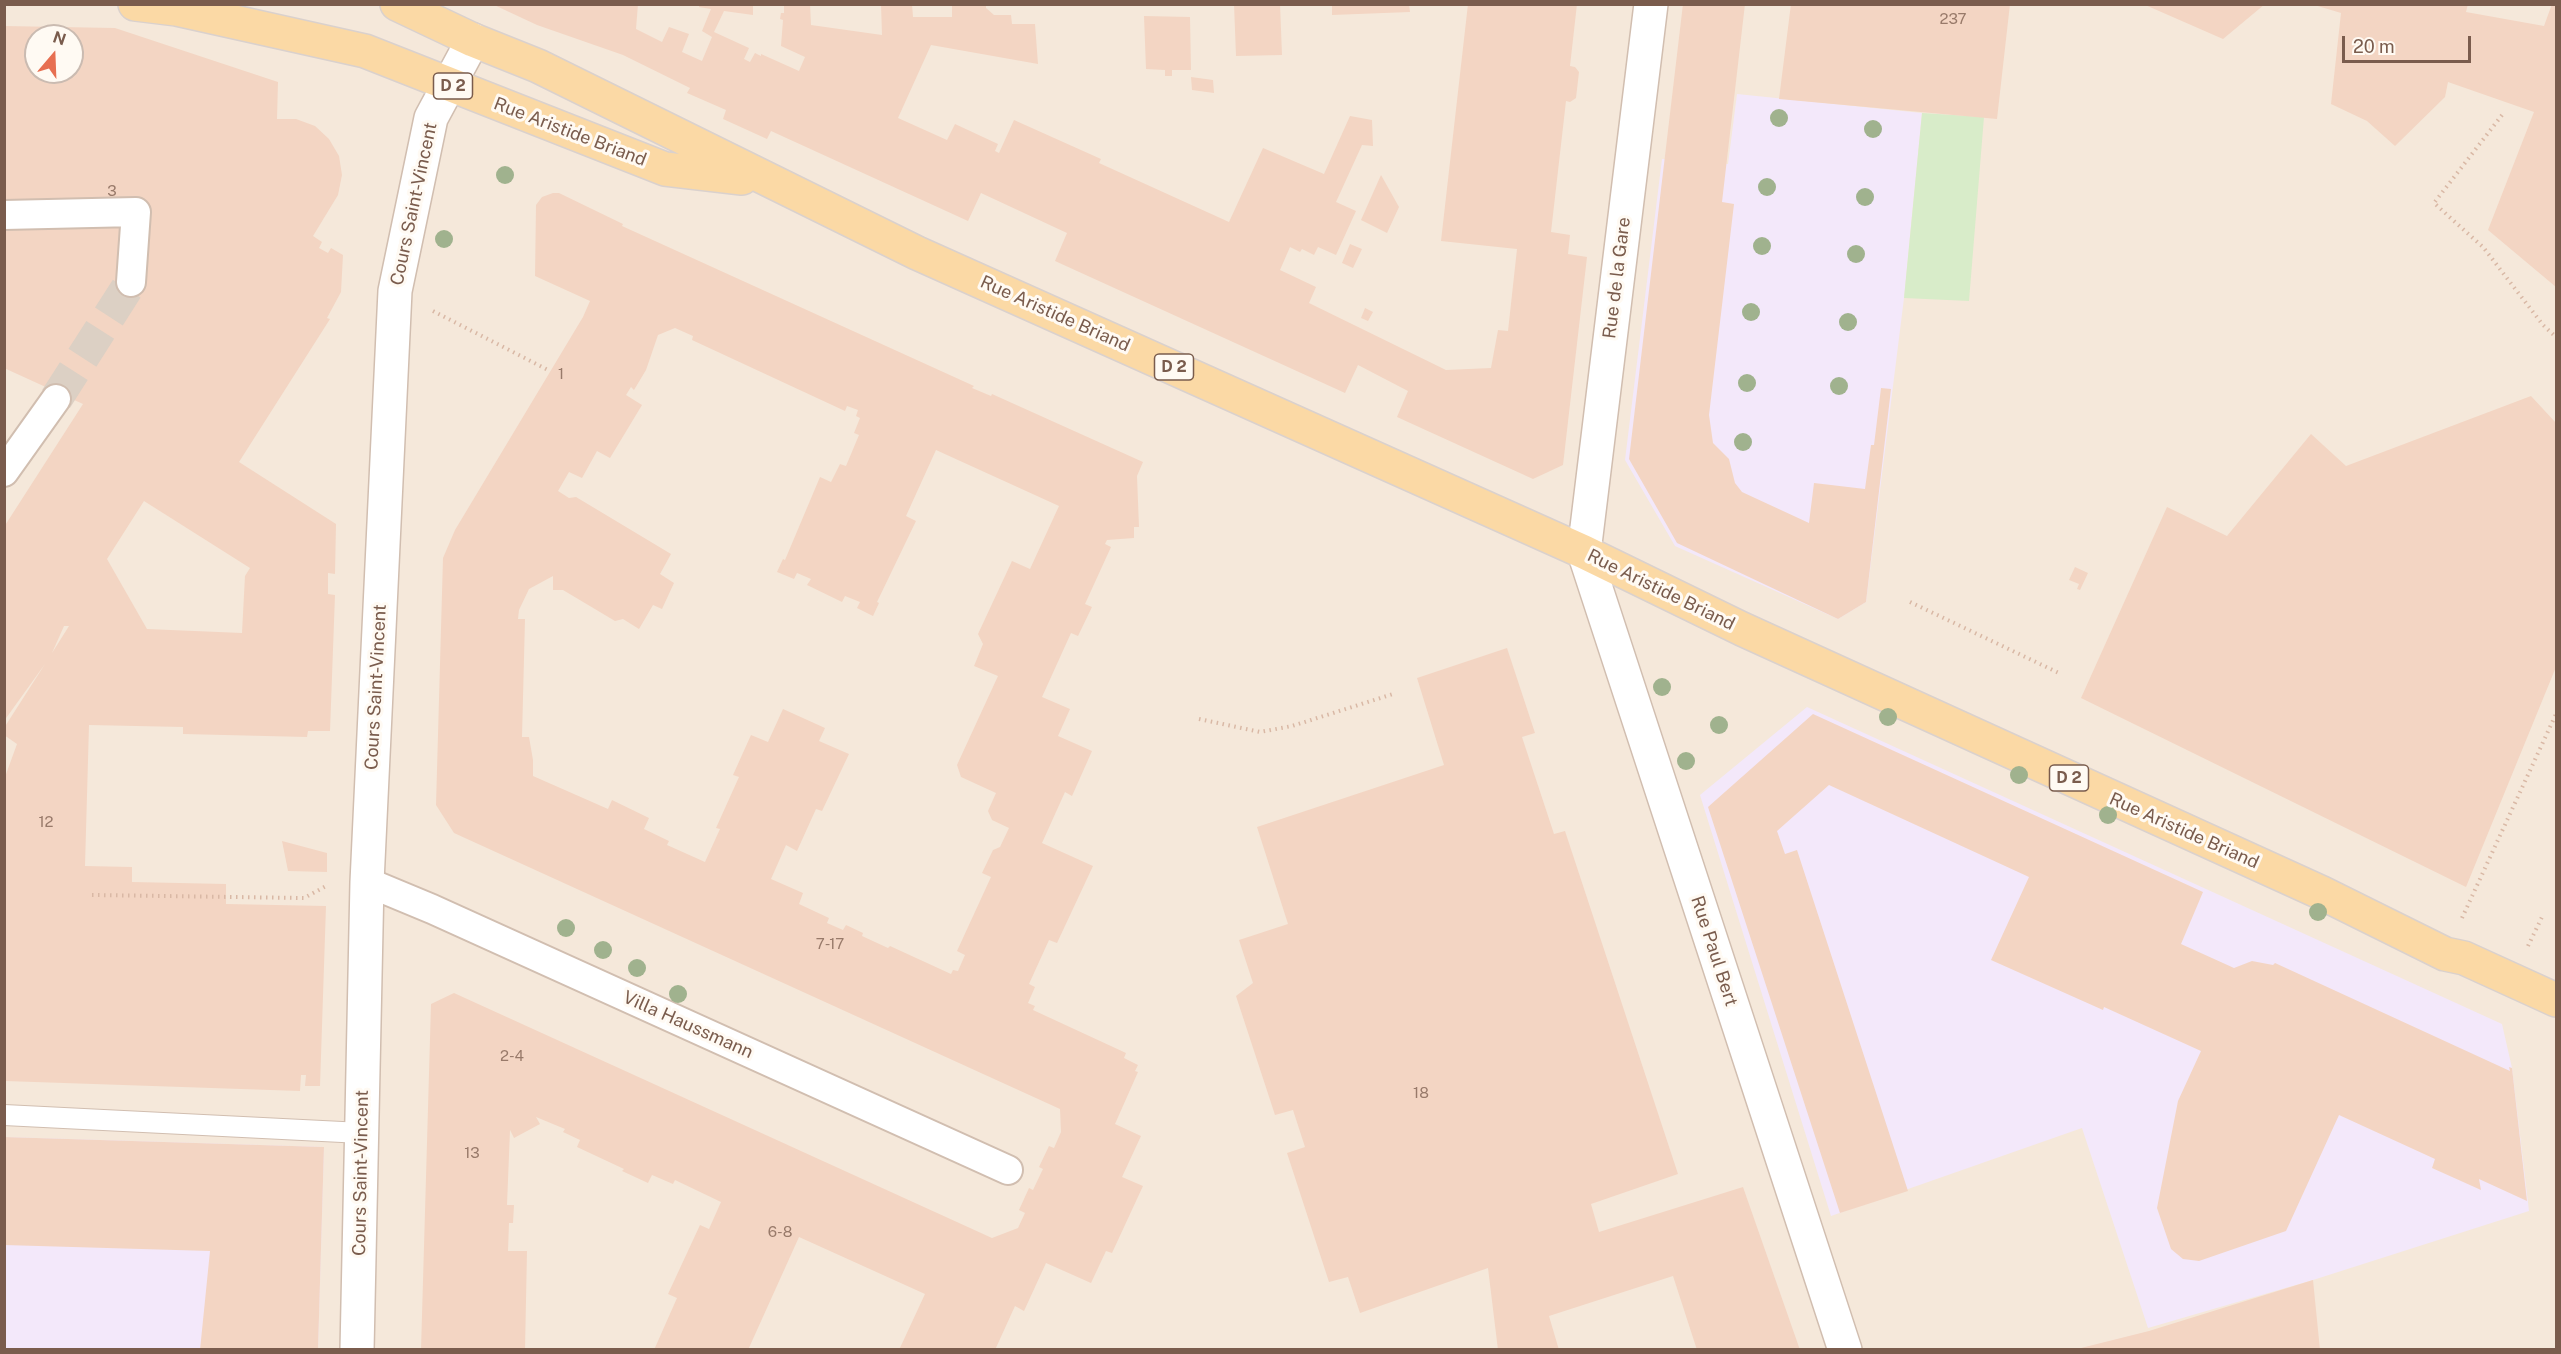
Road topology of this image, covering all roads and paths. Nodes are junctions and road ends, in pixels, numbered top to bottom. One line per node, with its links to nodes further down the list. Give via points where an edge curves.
1 (135, 4): 5 (main road, Rue Aristide Briand / D 2, via 176,9 365,51)
2 (397, 4): 4 (main road, Rue Aristide Briand / D 2)
3 (1651, 4): 15 (street, Rue de la Gare)
4 (473, 40): 5 (street, Cours Saint-Vincent); 7 (main road, Rue Aristide Briand / D 2, via 538,66)
5 (448, 84): 7 (main road, Rue Aristide Briand / D 2, via 665,169); 10 (street, Cours Saint-Vincent, via 431,118)
6 (2502, 115): 11 (path, via 2434,203 2483,247)
7 (765, 180): 15 (main road, Rue Aristide Briand / D 2, via 917,254)
8 (4, 215): 9 (street, via 136,212)
9 (130, 282)
10 (395, 291): 12 (path); 21 (street, Cours Saint-Vincent)
11 (2556, 337)
12 (550, 371)
13 (56, 399): 14 (street)
14 (4, 472)
15 (1584, 552): 23 (main road, Rue Aristide Briand / D 2, via 1742,629 2322,893); 29 (street, Rue Paul Bert)
16 (1910, 602): 17 (path)
17 (2061, 674)
18 (1393, 694): 20 (path, via 1292,726 1260,732)
19 (2556, 714): 23 (path)
20 (1199, 719)
21 (367, 882): 22 (path, via 327,886 304,898); 26 (street, Cours Saint-Vincent); 27 (street, Villa Haussmann)
22 (92, 895)
23 (2445, 954): 24 (main road, Rue Aristide Briand / D 2, via 2464,958)
24 (2556, 1000)
25 (4, 1114): 26 (lane)
26 (362, 1133): 28 (street, Cours Saint-Vincent)
27 (1008, 1170)
28 (357, 1350)
29 (1845, 1350)

